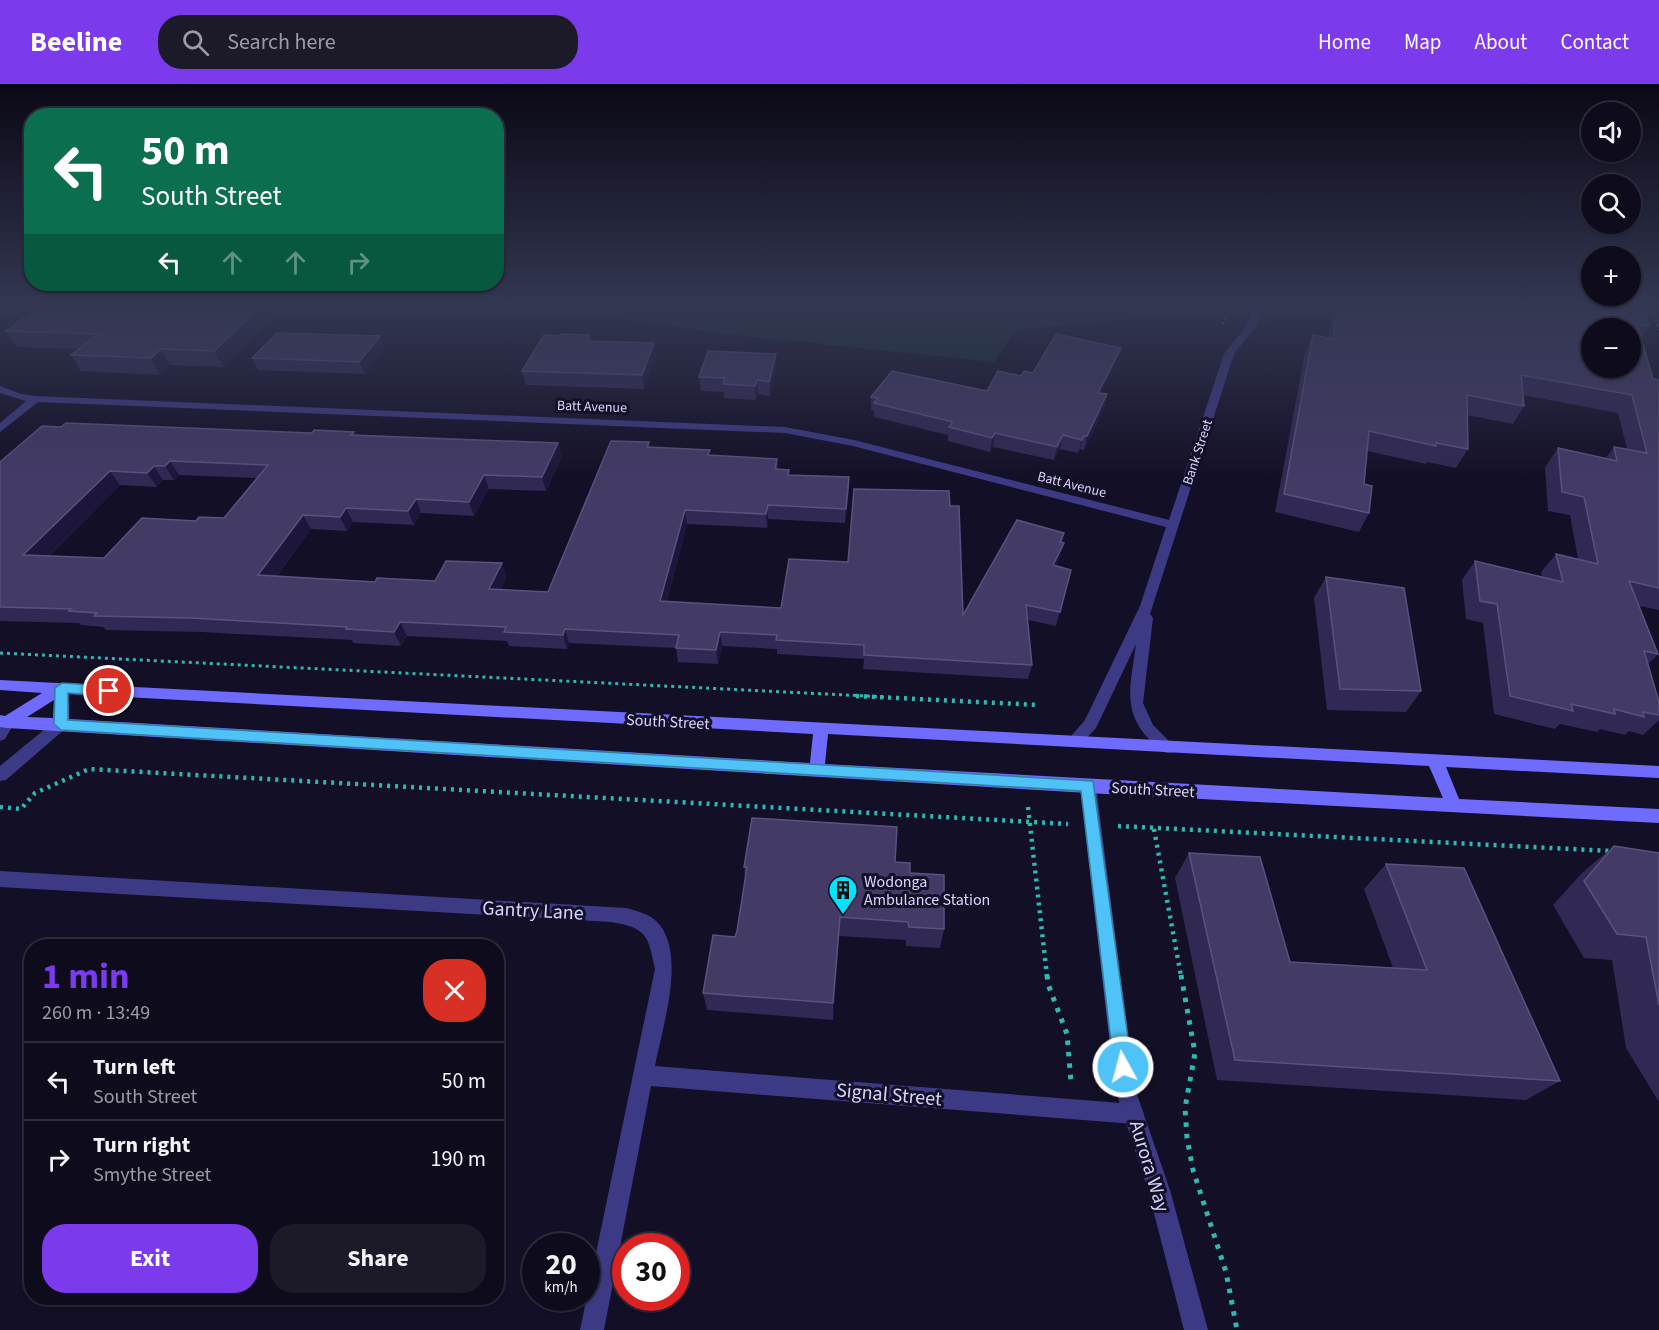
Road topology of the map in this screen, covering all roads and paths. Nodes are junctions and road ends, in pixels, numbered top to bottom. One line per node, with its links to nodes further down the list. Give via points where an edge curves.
1 (1225, 363): 5 (street, Bank Street)
2 (0, 389): 3 (street, Batt Avenue)
3 (35, 399): 4 (street); 5 (street, Batt Avenue, via 785,430 854,443)
4 (0, 429)
5 (1173, 525): 6 (street, Bank Street)
6 (1147, 606): 14 (street, Bank Street, via 1091,724); 15 (street, Bank Street, via 1136,703 1147,729)
7 (0, 653): 10 (path)
8 (0, 685): 9 (street, South Street)
9 (62, 688): 11 (street); 12 (street); 13 (street, South Street)
10 (1039, 705)
11 (61, 724): 12 (street, South Street); 17 (street, South Street); 19 (street)
12 (2, 726)
13 (821, 730): 14 (street, South Street); 17 (street)
14 (1074, 742): 15 (street, South Street)
15 (1168, 748): 16 (street, South Street)
16 (1435, 761): 18 (street, South Street); 21 (street)
17 (817, 769): 20 (street, South Street)
18 (1659, 772)
19 (0, 775)
20 (1088, 786): 21 (street, South Street); 25 (street, Aurora Way)
21 (1454, 805): 23 (street, South Street)
22 (0, 807): 24 (path, via 21,809 35,793 89,769)
23 (1659, 816)
24 (1029, 822): 25 (path); 30 (path, via 1048,984 1067,1034)
25 (1093, 825): 26 (path); 31 (street, Aurora Way, via 1125,1089)
26 (1154, 829): 27 (path); 34 (path, via 1195,1053 1185,1108 1186,1138 1226,1272)
27 (1623, 852)
28 (0, 879): 29 (street, Gantry Lane, via 599,913 642,919 659,941 664,969)
29 (644, 1075): 30 (street, Signal Street); 32 (street, Gantry Lane)
30 (1073, 1108): 31 (street, Signal Street)
31 (1134, 1114): 33 (street, Aurora Way, via 1159,1190)
32 (592, 1330)
33 (1196, 1330)
34 (1237, 1330)

